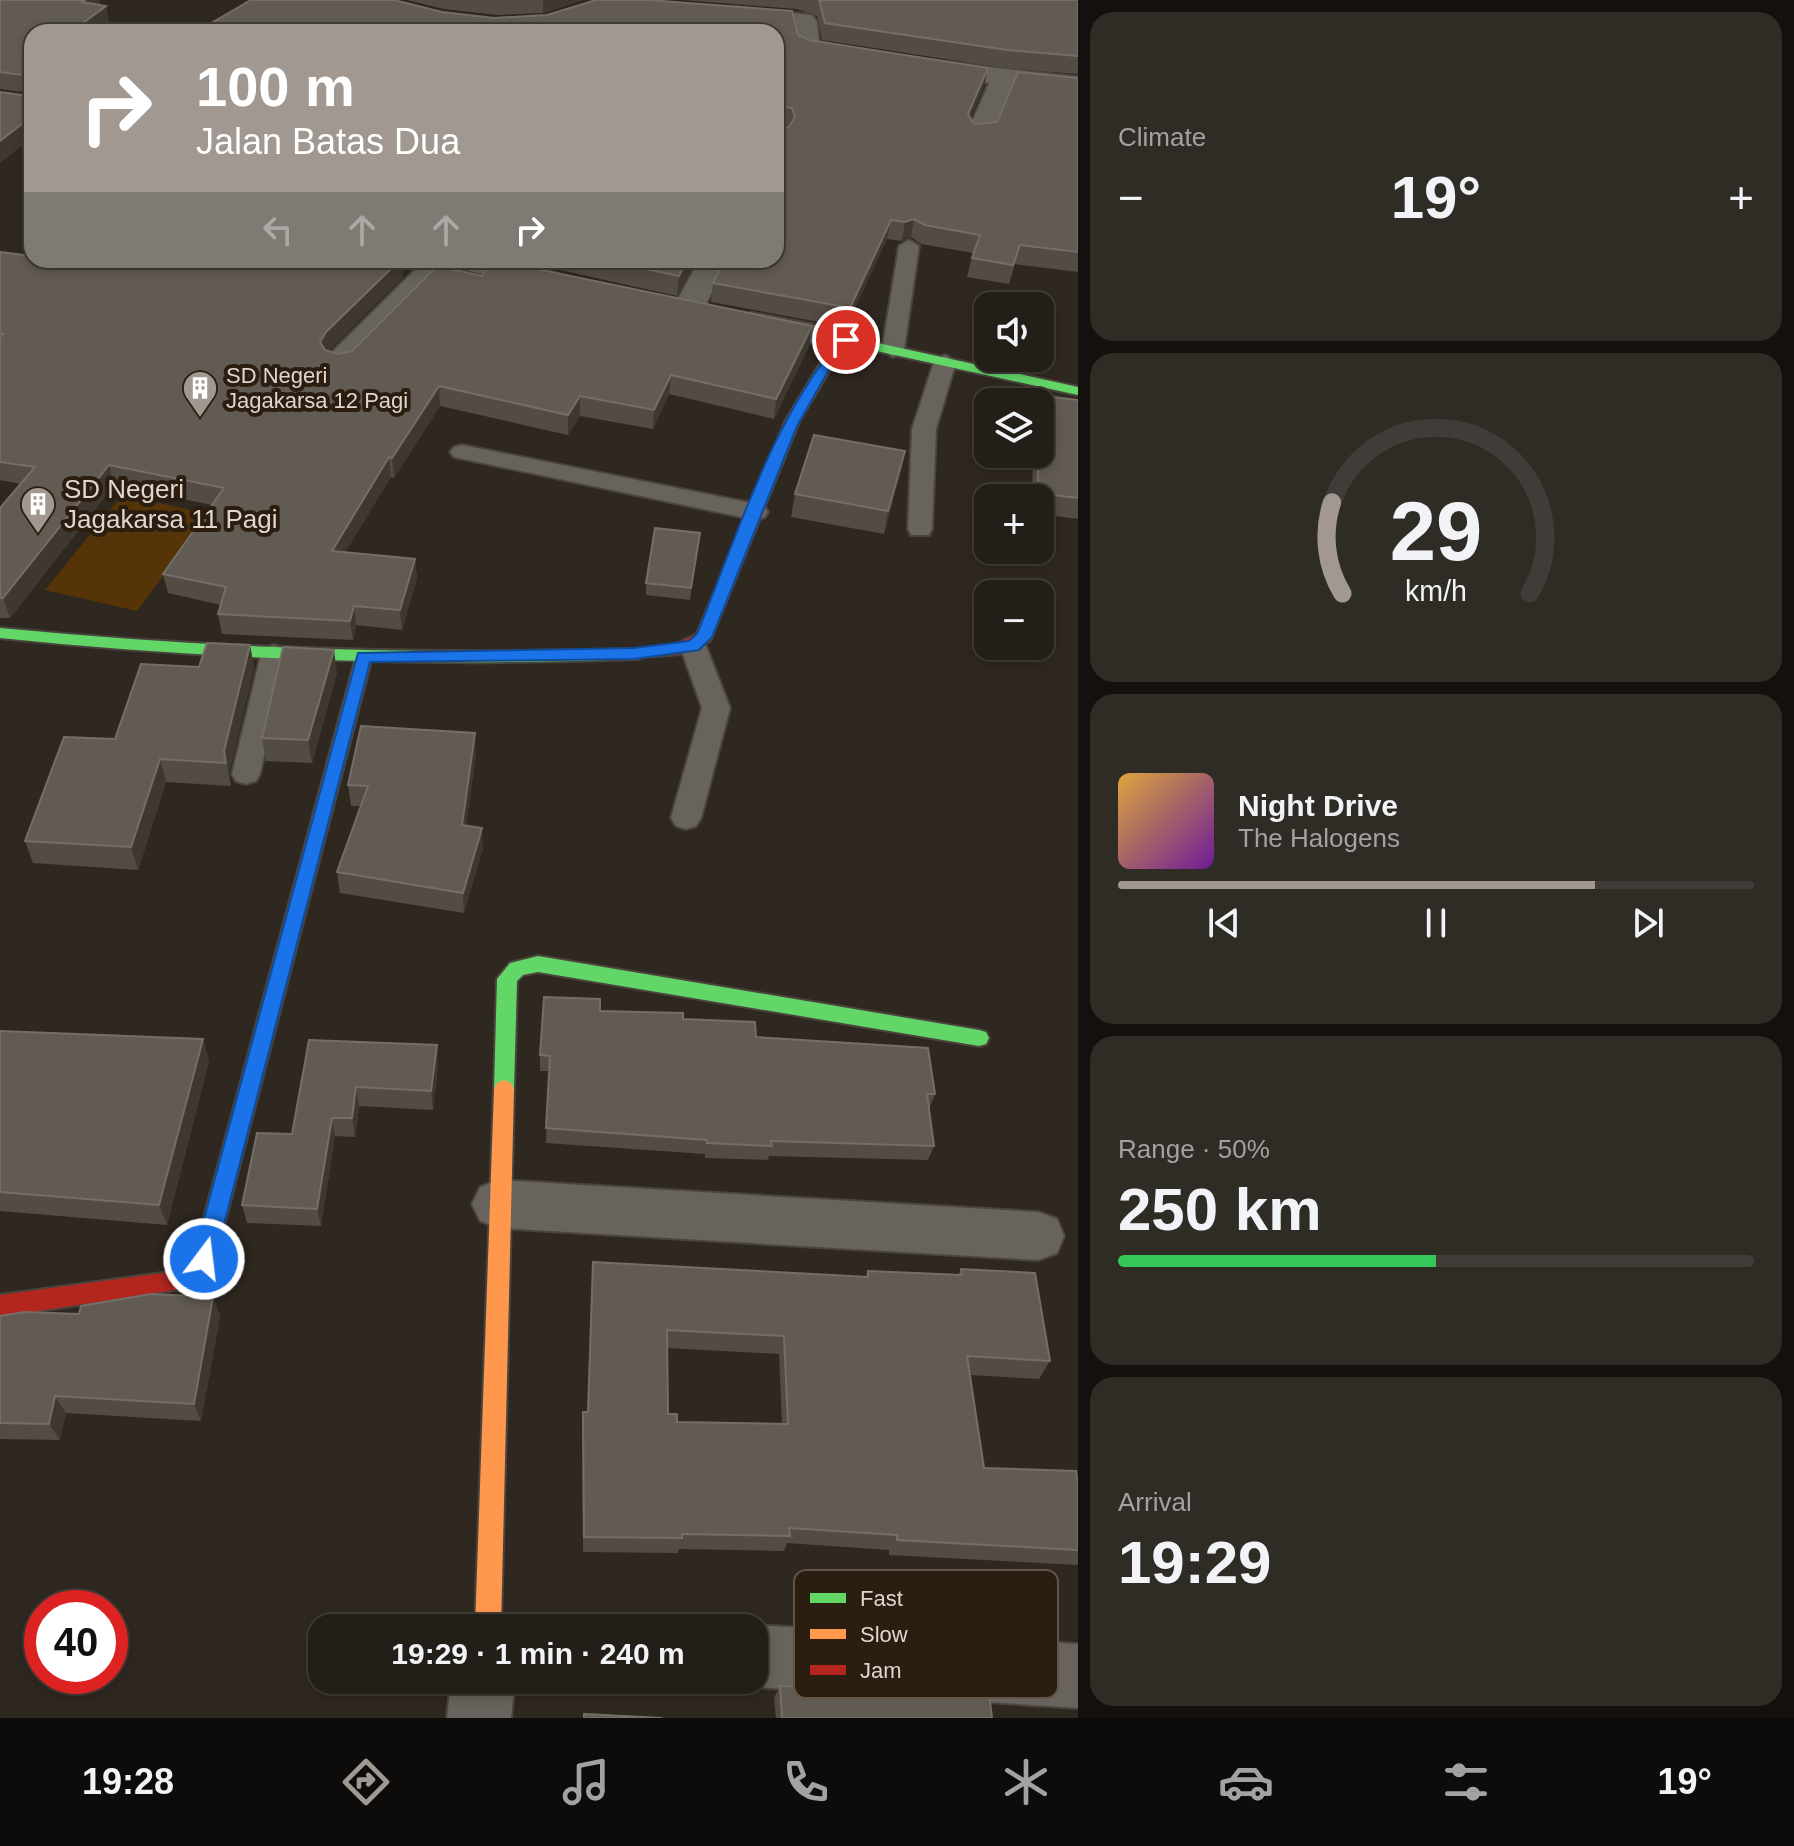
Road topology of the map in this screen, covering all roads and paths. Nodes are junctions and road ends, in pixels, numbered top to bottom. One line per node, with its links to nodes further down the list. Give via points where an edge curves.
1 (715, 19): 2 (street, via 803,20 807,47)
2 (1003, 79): 3 (street); 4 (street)
3 (1078, 85)
4 (980, 133)
5 (909, 246): 11 (lane)
6 (434, 268): 12 (street)
7 (499, 268): 9 (street)
8 (712, 268): 10 (street, via 698,312)
9 (583, 288)
10 (846, 340): 11 (street); 16 (street, via 790,426)
11 (893, 350): 13 (street)
12 (341, 361)
13 (945, 362): 14 (street); 17 (lane, via 924,429)
14 (1078, 391)
15 (462, 452): 16 (lane)
16 (756, 512): 19 (street, via 704,637)
17 (920, 529)
18 (0, 633): 20 (street)
19 (693, 646): 21 (street, via 634,654); 23 (lane, via 716,708)
20 (274, 654): 21 (street); 22 (lane)
21 (364, 657): 27 (street, via 204,1259 173,1282)
22 (246, 774)
23 (686, 818)
24 (979, 1038): 25 (street, via 538,964 517,968 507,979)
25 (498, 1204): 26 (street); 28 (street)
26 (1038, 1236)
27 (0, 1306)
28 (488, 1614)
29 (768, 1657): 30 (street)
30 (794, 1658)
31 (1058, 1675): 32 (street)
32 (1078, 1676)
33 (482, 1694): 34 (street)
34 (479, 1718)

